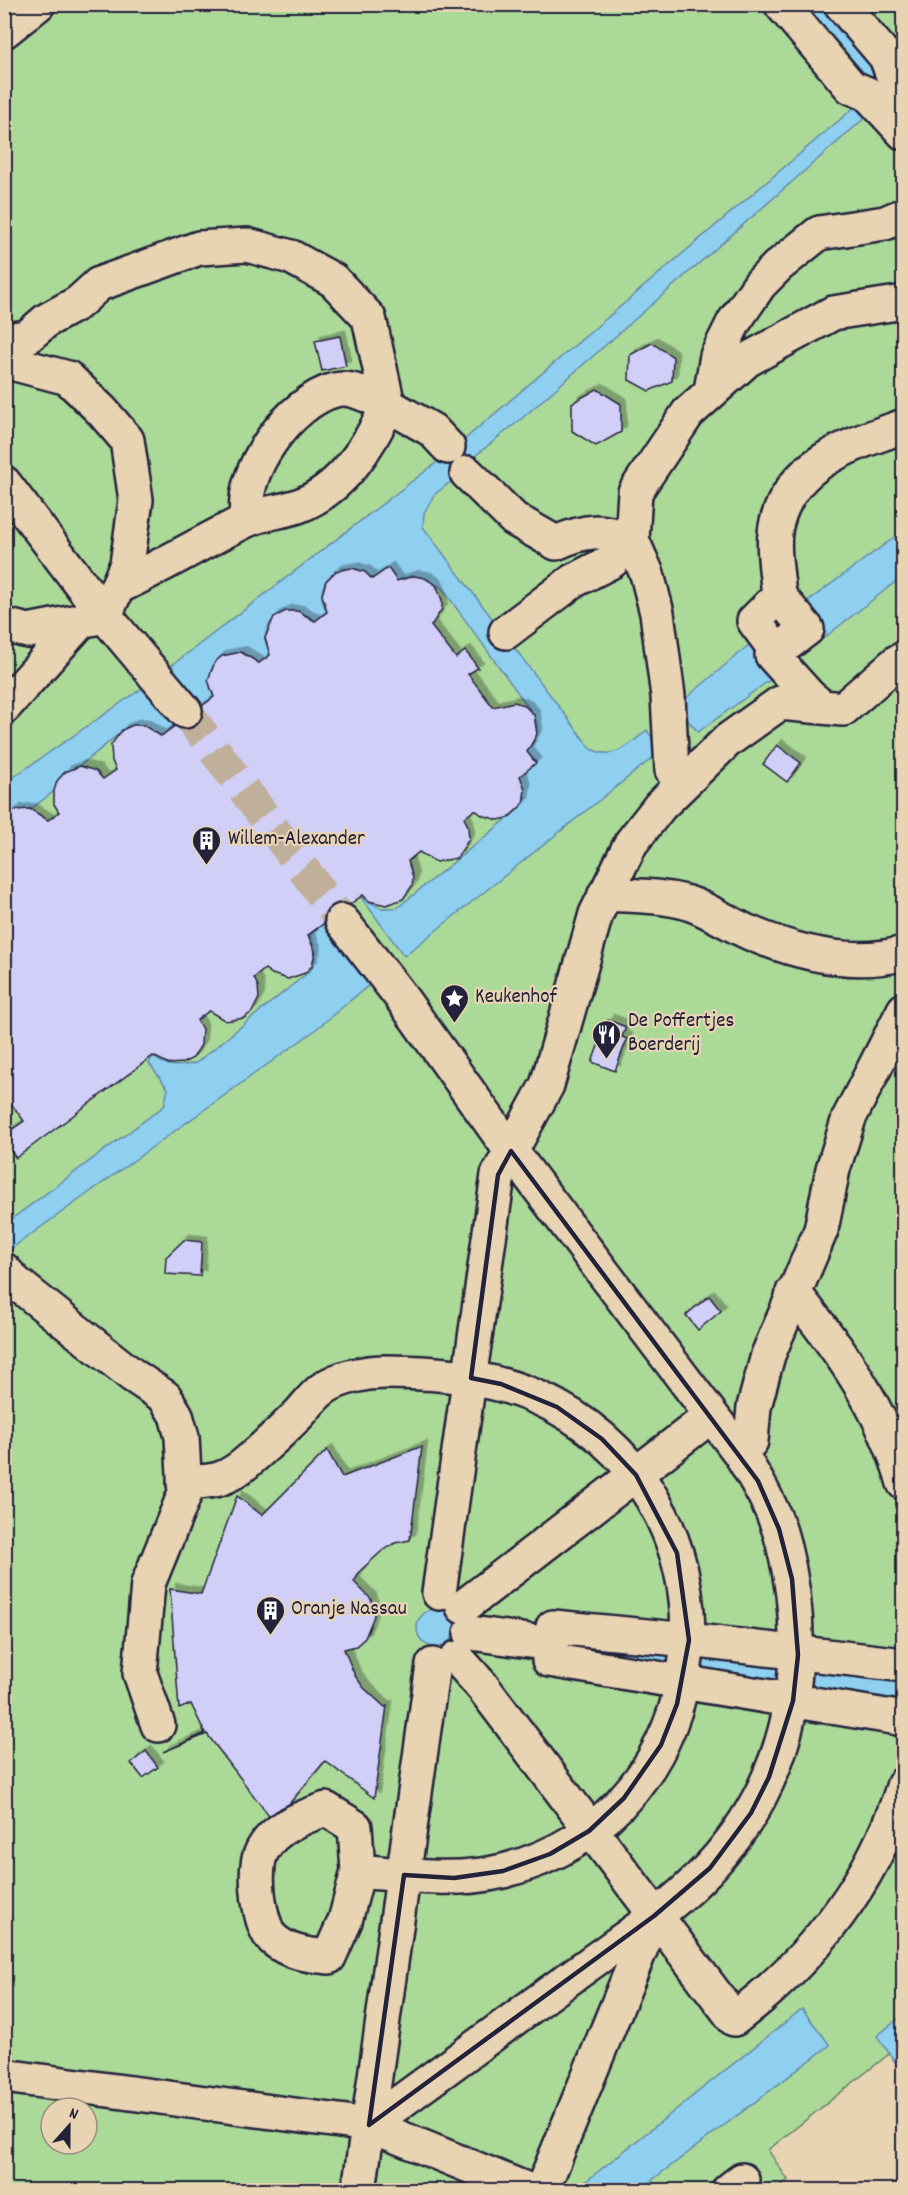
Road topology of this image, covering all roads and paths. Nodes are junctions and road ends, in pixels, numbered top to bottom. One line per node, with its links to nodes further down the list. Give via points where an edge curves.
1 (38, 4): 4 (street)
2 (781, 4): 5 (street, via 851,87)
3 (841, 4): 5 (street, via 886,57)
4 (4, 32)
5 (889, 90): 6 (street)
6 (903, 133)
7 (903, 215): 11 (street, via 885,223 819,233 778,266 745,303 729,331 717,356)
8 (903, 302): 11 (street, via 833,313 747,360)
9 (4, 340): 12 (street, via 27,337 99,284 199,248 247,245 291,257 333,280 369,318)
10 (4, 361): 22 (street, via 68,378 127,440 136,500 127,564)
11 (711, 391): 18 (street, via 688,413 635,492)
12 (388, 405): 14 (street, via 432,430); 17 (street, via 371,442 338,482 300,505); 17 (street, via 357,392 337,389 314,399 265,449 248,488)
13 (903, 426): 21 (street, via 836,451 806,472 792,488 777,522)
14 (448, 447)
15 (467, 473): 19 (street, via 514,519)
16 (4, 483): 22 (street)
17 (248, 519): 22 (street, via 155,570)
18 (632, 540): 19 (street, via 604,531 574,535); 20 (street, via 612,561); 30 (street, via 647,574 657,613 668,696 672,770)
19 (555, 543): 20 (street)
20 (573, 581): 24 (street)
21 (779, 596): 25 (street, via 754,621); 25 (street, via 807,629)
22 (101, 608): 23 (street, via 28,631); 28 (street); 29 (street)
23 (4, 625)
24 (506, 632)
25 (774, 649): 27 (street)
26 (903, 659): 27 (street, via 843,709)
27 (820, 705): 30 (street, via 780,703 728,740)
28 (4, 708)
29 (185, 711)
30 (680, 785): 31 (street, via 631,843)
31 (605, 894): 33 (street, via 656,897 689,904 788,947 829,956 883,959); 35 (street, via 579,967 547,1085)
32 (342, 921): 35 (street)
33 (903, 953)
34 (903, 1010): 37 (street, via 849,1118 833,1169 821,1230)
35 (511, 1151): 38 (street, via 498,1175); 39 (street)
36 (10, 1276): 42 (street, via 165,1397 176,1415 182,1437)
37 (794, 1292): 40 (street, via 764,1371 754,1407 751,1441); 43 (street, via 868,1397 898,1461)
38 (471, 1378): 41 (street, via 510,1387 557,1407 602,1439); 42 (street, via 382,1372 353,1377 323,1388 237,1471 219,1480); 44 (street)
39 (711, 1416): 40 (street); 41 (street)
40 (740, 1453): 47 (street, via 772,1511 783,1542 792,1579)
41 (636, 1475): 44 (street); 45 (street, via 657,1508 677,1553 686,1591)
42 (184, 1483): 52 (street, via 185,1493 148,1584 140,1673)
43 (903, 1483)
44 (453, 1631): 46 (street); 54 (street, via 482,1686); 56 (street)
45 (689, 1640): 46 (street, via 553,1627); 47 (street); 49 (street)
46 (551, 1644): 49 (street, via 549,1660)
47 (798, 1654): 48 (street); 50 (street)
48 (903, 1665)
49 (682, 1683): 50 (street); 54 (street, via 670,1725 651,1763 624,1798)
50 (792, 1701): 51 (street); 57 (street, via 783,1740 750,1813 710,1868)
51 (903, 1719)
52 (158, 1725)
53 (903, 1784): 57 (street, via 873,1858 837,1916 793,1969 734,2019)
54 (589, 1830): 56 (street, via 550,1854 503,1871 454,1878); 57 (street)
55 (358, 1871): 56 (street)
56 (404, 1875): 59 (street)
57 (654, 1916): 59 (street); 62 (street)
58 (4, 2076): 59 (street)
59 (369, 2125): 60 (street); 61 (street)
60 (359, 2190)
61 (528, 2190)
62 (542, 2190)

